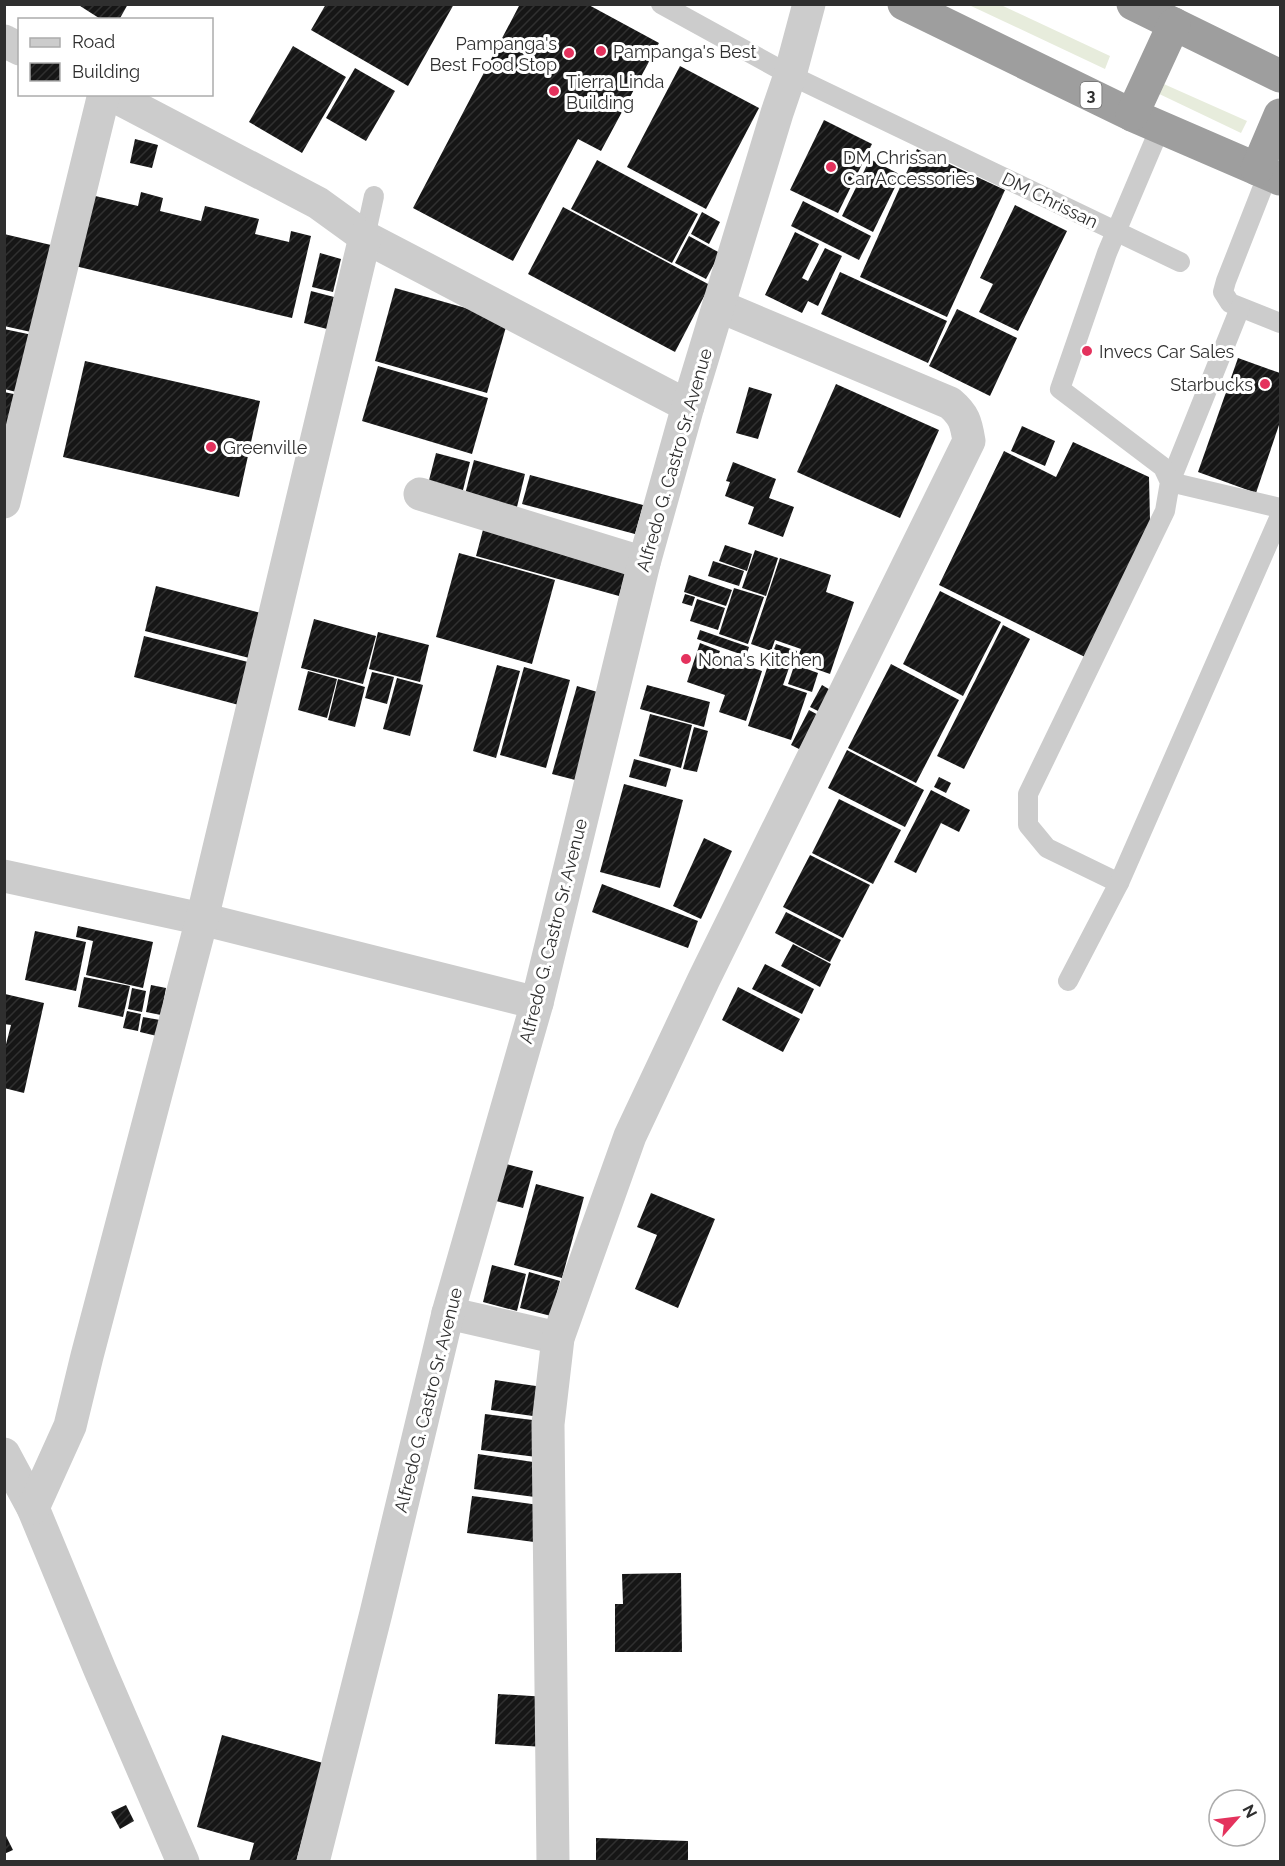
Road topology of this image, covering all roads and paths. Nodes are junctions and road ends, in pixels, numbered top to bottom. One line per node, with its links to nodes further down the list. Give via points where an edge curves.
1 (661, 4): 8 (lane, DM Chrissan)
2 (808, 4): 8 (street, Alfredo G. Castro Sr. Avenue)
3 (904, 4): 13 (highway, 3)
4 (1133, 4): 5 (highway)
5 (1177, 14): 9 (highway); 13 (highway)
6 (4, 41): 7 (street)
7 (18, 48)
8 (790, 75): 16 (lane, DM Chrissan); 19 (street, Alfredo G. Castro Sr. Avenue)
9 (1281, 76)
10 (104, 96): 25 (street)
11 (114, 96): 17 (street, via 318,202)
12 (1281, 115): 14 (highway)
13 (1146, 121): 14 (highway, 3); 16 (lane)
14 (1268, 174): 20 (lane, via 1224,289 1227,300)
15 (374, 196): 17 (lane)
16 (1117, 232): 18 (lane, DM Chrissan); 23 (lane, via 1060,389 1163,467)
17 (365, 237): 22 (street); 31 (street)
18 (1180, 262)
19 (719, 306): 22 (street, Alfredo G. Castro Sr. Avenue); 35 (street, via 950,403 961,413 969,441 635,1126)
20 (1240, 308): 21 (lane); 23 (lane)
21 (1281, 322)
22 (688, 406): 28 (street, Alfredo G. Castro Sr. Avenue)
23 (1170, 482): 26 (lane); 30 (lane, via 1165,511 1028,794 1028,825 1047,848)
24 (420, 494): 28 (street)
25 (4, 502)
26 (1281, 508)
27 (1281, 516): 30 (lane)
28 (644, 562): 33 (street, Alfredo G. Castro Sr. Avenue)
29 (4, 876): 31 (street)
30 (1119, 883): 32 (lane)
31 (202, 919): 33 (street); 37 (street, via 70,1426)
32 (1068, 981)
33 (537, 1004): 34 (street, Alfredo G. Castro Sr. Avenue)
34 (448, 1313): 35 (street); 39 (street, Alfredo G. Castro Sr. Avenue)
35 (558, 1338): 40 (street, via 548,1424)
36 (4, 1455): 37 (street)
37 (33, 1508): 38 (street)
38 (183, 1862)
39 (313, 1862)
40 (553, 1862)

